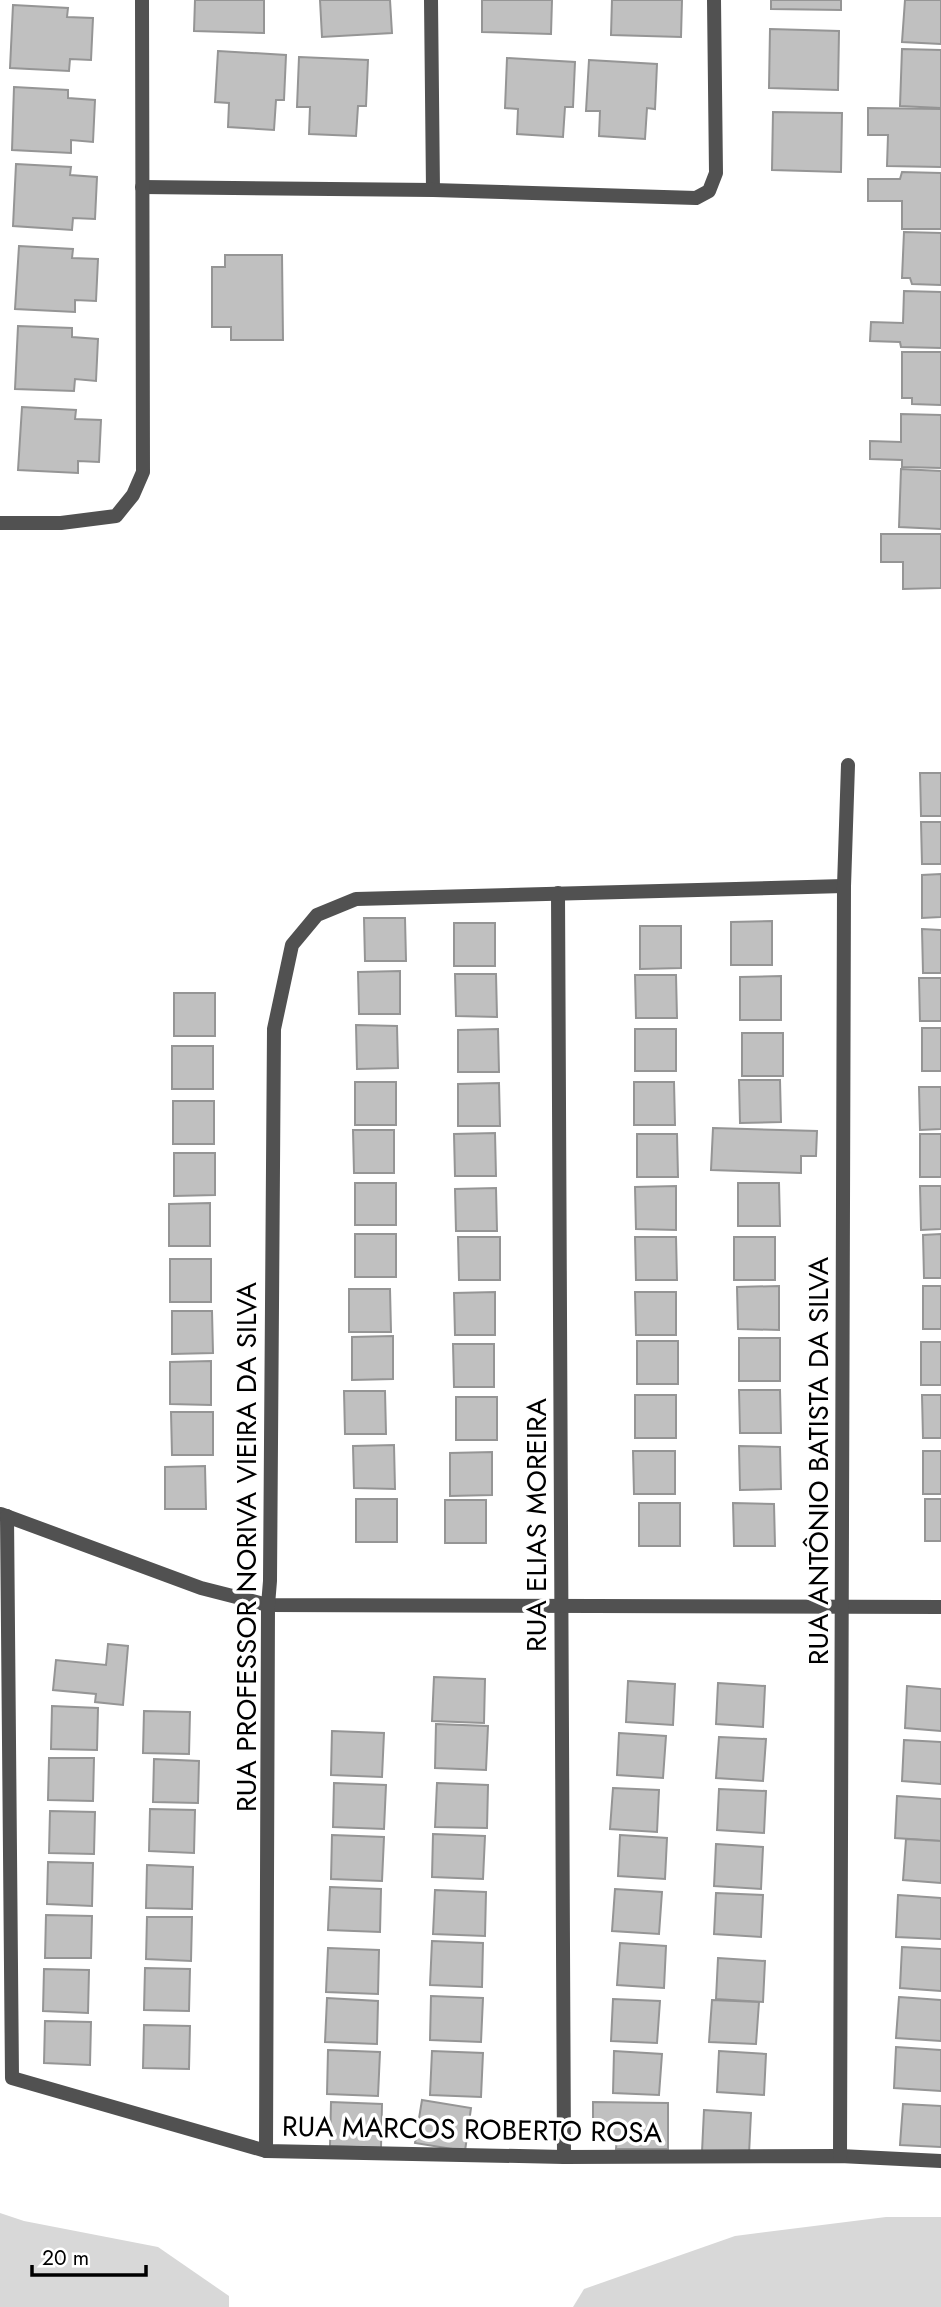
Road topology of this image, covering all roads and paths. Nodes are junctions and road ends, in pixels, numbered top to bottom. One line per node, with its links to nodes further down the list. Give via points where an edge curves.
1 (142, 0): 4 (street)
2 (431, 0): 5 (street)
3 (714, 0): 5 (street, via 716,173 709,191 696,198)
4 (142, 187): 5 (street); 6 (street, via 143,472 133,495 116,516 61,523)
5 (433, 190)
6 (0, 523)
7 (848, 765): 8 (street, RUA ANTÔNIO BATISTA DA SILVA)
8 (844, 886): 9 (street); 13 (street, RUA ANTÔNIO BATISTA DA SILVA)
9 (558, 893): 11 (street, RUA PROFESSOR NORIVA VIEIRA DA SILVA, via 356,899 317,915 292,945 274,1029); 12 (street, RUA ELIAS MOREIRA)
10 (4, 1515): 11 (street, via 201,1588); 15 (street, RUA MARCOS ROBERTO ROSA, via 12,2078)
11 (268, 1605): 12 (street); 15 (street, RUA PROFESSOR NORIVA VIEIRA DA SILVA)
12 (561, 1606): 13 (street); 17 (street, RUA ELIAS MOREIRA)
13 (843, 1607): 14 (street); 16 (street, RUA ANTÔNIO BATISTA DA SILVA)
14 (941, 1608)
15 (266, 2151): 17 (street, RUA MARCOS ROBERTO ROSA)
16 (840, 2156): 17 (street, RUA MARCOS ROBERTO ROSA); 18 (street, RUA MARCOS ROBERTO ROSA)
17 (564, 2157)
18 (941, 2161)

